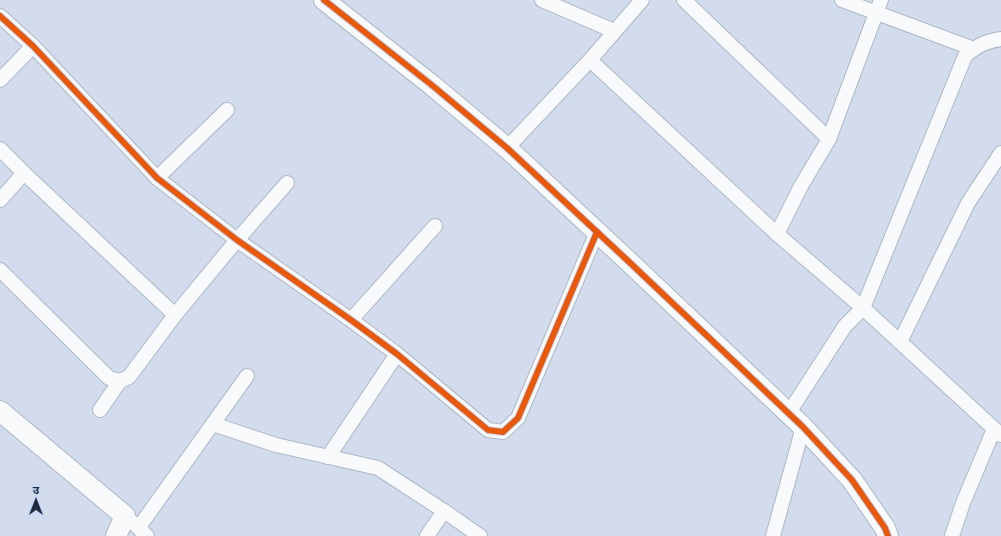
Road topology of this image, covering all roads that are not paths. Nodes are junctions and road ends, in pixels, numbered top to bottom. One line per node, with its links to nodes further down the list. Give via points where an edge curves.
1 (324, 0): 16 (street)
2 (542, 0): 8 (street)
3 (642, 0): 8 (street)
4 (684, 0): 15 (street)
5 (842, 0): 6 (street)
6 (878, 6): 11 (street); 15 (street)
7 (0, 16): 10 (street)
8 (614, 31): 12 (street)
9 (1001, 39): 11 (street, via 987,41)
10 (33, 46): 13 (street); 20 (street)
11 (974, 49): 28 (street, via 966,56)
12 (590, 60): 16 (street); 25 (street)
13 (0, 80)
14 (227, 110): 20 (street)
15 (829, 139): 25 (street, via 801,186)
16 (507, 148): 24 (street)
17 (0, 149): 19 (street)
18 (1001, 153): 31 (street, via 968,203)
19 (24, 173): 22 (street); 29 (street)
20 (157, 178): 26 (street)
21 (288, 183): 26 (street)
22 (0, 200)
23 (435, 226): 30 (street)
24 (597, 232): 32 (street, via 518,418 503,432 488,430); 37 (street)
25 (778, 234): 28 (street)
26 (237, 240): 29 (street); 30 (street)
27 (0, 270): 34 (street, via 109,378)
28 (863, 308): 31 (street); 37 (street, via 845,326)
29 (175, 314): 34 (street, via 129,377)
30 (351, 320): 32 (street)
31 (900, 342): 40 (street)
32 (397, 354): 41 (street)
33 (247, 376): 38 (street)
34 (120, 381): 35 (street)
35 (100, 410)
36 (1, 414): 43 (street)
37 (788, 414): 39 (street)
38 (213, 424): 41 (street, via 276,446); 43 (street)
39 (803, 427): 47 (street); 48 (street, via 852,480)
40 (998, 432): 49 (street, via 963,503)
41 (328, 457): 42 (street, via 378,468)
42 (444, 511): 45 (street); 46 (street)
43 (137, 526): 44 (street)
44 (116, 536)
45 (427, 536)
46 (480, 536)
47 (773, 536)
48 (888, 536)
49 (952, 536)

